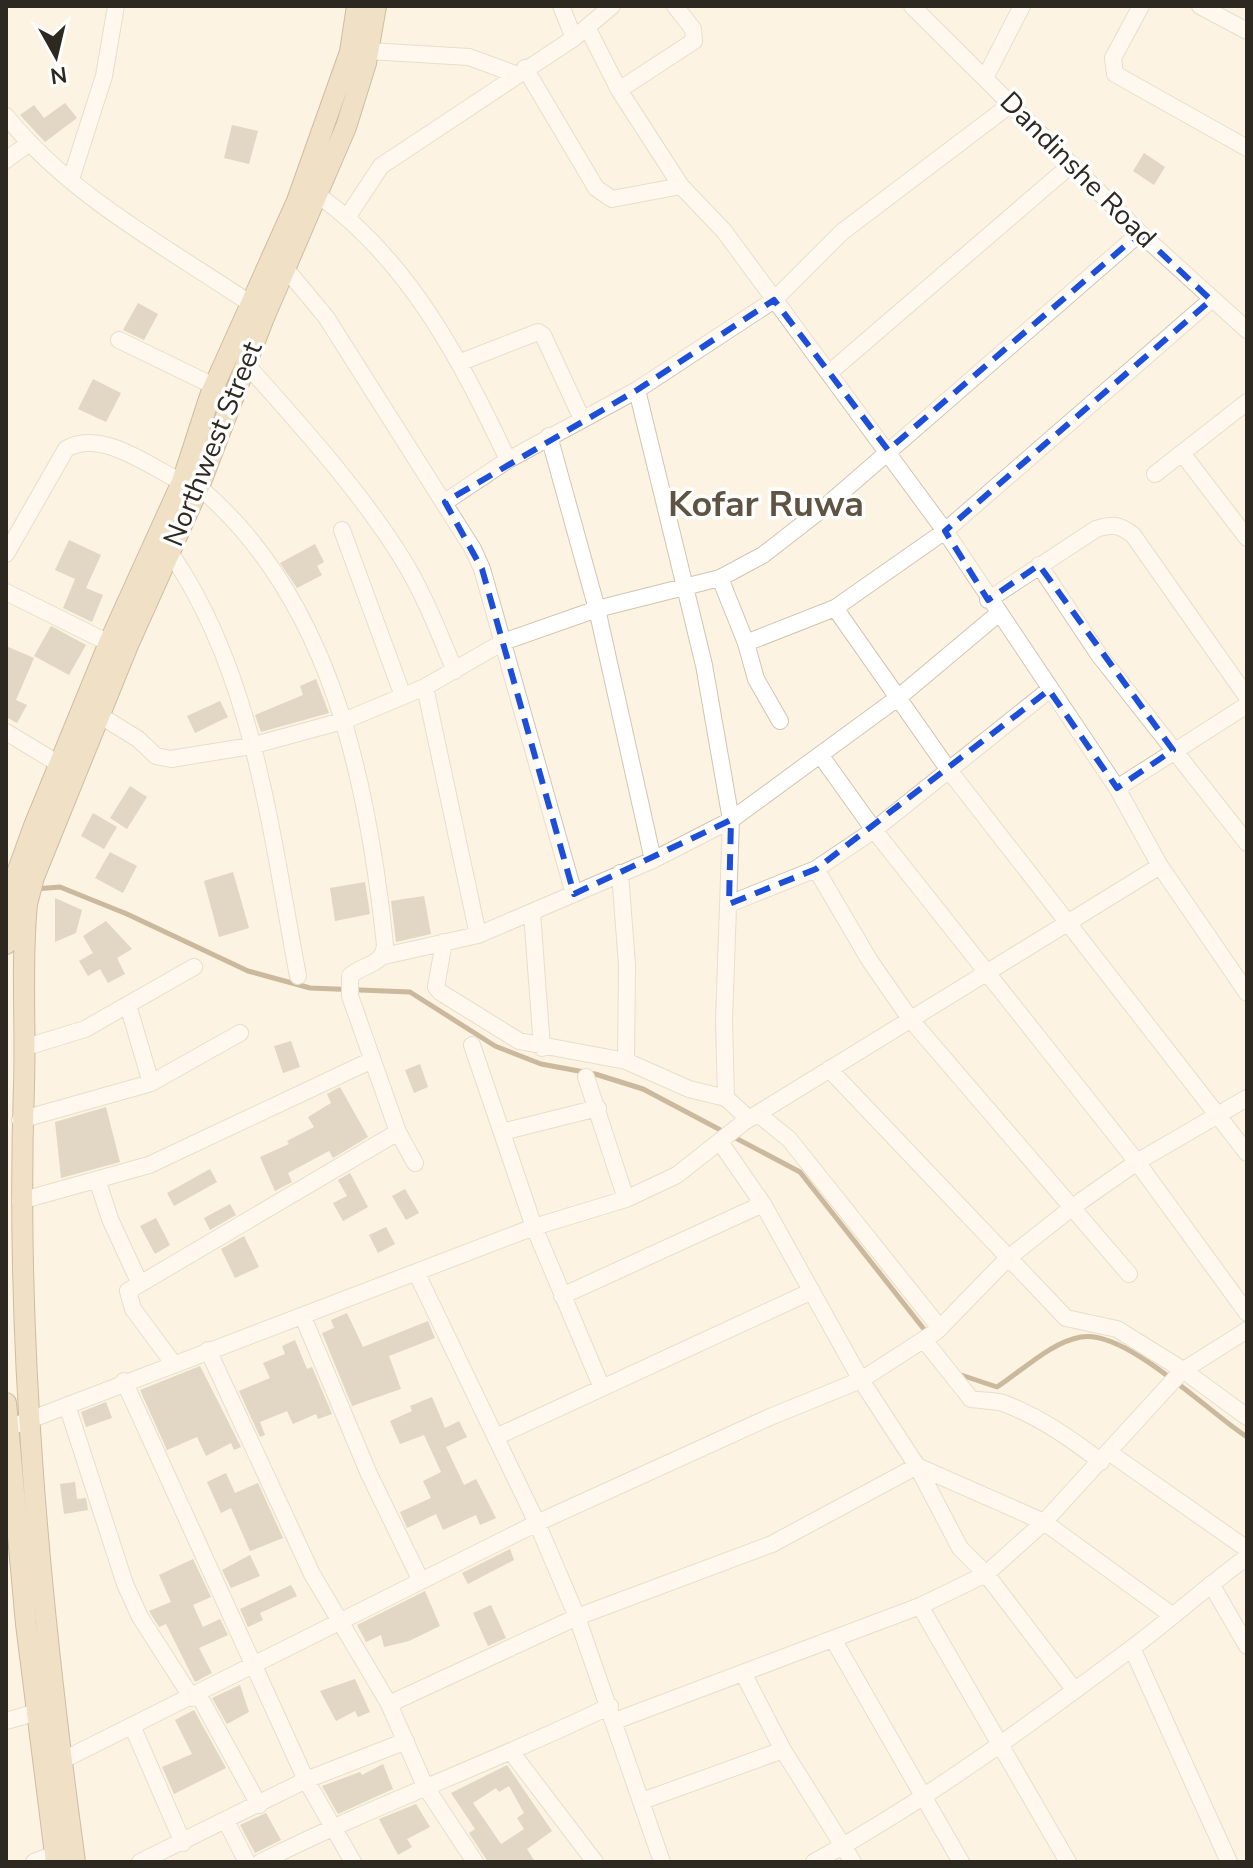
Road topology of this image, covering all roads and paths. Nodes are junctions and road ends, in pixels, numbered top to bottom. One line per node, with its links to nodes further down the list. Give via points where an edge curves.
1 (116, 6): 23 (street, via 104,76)
2 (357, 6): 31 (main road, Northwest Street, via 338,90)
3 (376, 6): 13 (main road, Northwest Street)
4 (561, 6): 12 (street)
5 (612, 6): 12 (street)
6 (675, 6): 16 (street, via 693,29 694,41)
7 (912, 6): 15 (street, Dandinshe Road)
8 (1022, 6): 15 (street)
9 (1141, 6): 20 (street, via 1113,58 1115,74)
10 (1200, 6): 11 (street)
11 (1247, 31)
12 (581, 32): 14 (street); 16 (street)
13 (369, 51): 14 (street, via 469,57); 25 (main road, Northwest Street, via 358,96)
14 (520, 71): 24 (street, via 605,196); 26 (street, via 381,166)
15 (985, 78): 17 (street, Dandinshe Road)
16 (619, 90): 24 (street)
17 (1011, 104): 22 (street, Dandinshe Road); 29 (street, via 842,232)
18 (6, 116): 19 (street)
19 (28, 144): 21 (street); 23 (street)
20 (1247, 148)
21 (6, 160)
22 (1072, 164): 27 (street, Dandinshe Road); 36 (street)
23 (71, 179): 31 (street)
24 (681, 186): 29 (street, via 724,231)
25 (318, 195): 26 (street); 28 (main road, Northwest Street)
26 (348, 216): 34 (street, via 378,244)
27 (1140, 233): 30 (street, Dandinshe Road); 42 (street)
28 (286, 269): 35 (main road, Northwest Street); 47 (street, via 326,317)
29 (774, 300): 36 (street); 38 (street)
30 (1211, 300): 32 (street, Dandinshe Road); 49 (street)
31 (251, 304): 37 (main road, Northwest Street)
32 (1247, 330)
33 (119, 340): 37 (street)
34 (461, 362): 40 (street, via 538,332); 44 (street)
35 (245, 363): 46 (main road, Northwest Street); 64 (street, via 397,550)
36 (829, 373): 42 (street)
37 (214, 386): 46 (main road, Northwest Street)
38 (637, 390): 40 (street); 55 (street)
39 (1247, 402): 43 (street)
40 (582, 419): 41 (street)
41 (549, 436): 44 (street); 59 (street)
42 (888, 451): 49 (street); 54 (street, via 789,535)
43 (1182, 453): 45 (street); 50 (street)
44 (508, 460): 47 (street)
45 (1155, 474)
46 (191, 485): 51 (street, via 101,443 77,442 66,449); 52 (main road, Northwest Street); 62 (main road, Northwest Street); 72 (street, via 226,510 270,566 324,664)
47 (445, 502): 61 (street, via 482,569)
48 (342, 530): 67 (street)
49 (945, 531): 57 (street); 58 (street)
50 (1247, 538)
51 (6, 554)
52 (171, 554): 71 (main road, Northwest Street); 75 (street, via 220,646)
53 (1039, 565): 57 (street); 69 (street, via 1096,529 1123,527); 76 (street, via 1099,655)
54 (720, 578): 55 (street); 63 (street)
55 (687, 588): 59 (street); 81 (street)
56 (6, 592): 62 (street)
57 (988, 600): 60 (street)
58 (835, 608): 63 (street); 68 (street)
59 (597, 609): 61 (street); 84 (street)
60 (999, 613): 66 (street); 68 (street)
61 (503, 642): 64 (street); 89 (street)
62 (109, 643): 78 (main road, Northwest Street)
63 (746, 643): 73 (street, via 756,679)
64 (455, 671): 65 (street)
65 (425, 687): 67 (street); 95 (street)
66 (1049, 690): 79 (street); 80 (street)
67 (403, 696): 72 (street)
68 (899, 697): 77 (street); 79 (street)
69 (1247, 697)
70 (1247, 705): 76 (street)
71 (99, 715): 75 (street, via 156,756 171,759); 88 (main road, Northwest Street)
72 (346, 720): 75 (street); 98 (street, via 378,871)
73 (780, 721)
74 (6, 732): 78 (street)
75 (251, 746): 101 (street)
76 (1173, 750): 80 (street); 83 (street)
77 (821, 756): 81 (street); 82 (street)
78 (59, 764): 88 (main road, Northwest Street)
79 (948, 769): 82 (street); 94 (street)
80 (1117, 788): 85 (street)
81 (731, 820): 84 (street); 91 (street)
82 (874, 830): 86 (street); 100 (street)
83 (1247, 843)
84 (653, 860): 87 (street)
85 (1160, 866): 94 (street); 102 (street)
86 (816, 869): 91 (street); 104 (street)
87 (620, 873): 89 (street); 110 (street, via 627,965)
88 (25, 875): 90 (main road)
89 (574, 894): 92 (street)
90 (19, 902): 93 (main road); 107 (main road)
91 (729, 904): 114 (street)
92 (532, 913): 95 (street); 108 (street)
93 (6, 923): 97 (main road)
94 (1067, 923): 100 (street); 117 (street)
95 (478, 935): 96 (street)
96 (444, 942): 98 (street); 108 (street, via 436,987 440,992 505,1034)
97 (6, 944)
98 (384, 956): 109 (street, via 354,972 350,988)
99 (194, 967): 103 (street)
100 (989, 972): 104 (street); 124 (street)
101 (298, 976)
102 (1247, 993)
103 (128, 1005): 107 (street, via 85,1029); 113 (street)
104 (911, 1020): 111 (street); 130 (street)
105 (240, 1033): 113 (street)
106 (472, 1045): 121 (street)
107 (23, 1048): 119 (main road)
108 (542, 1048): 110 (street)
109 (370, 1061): 120 (street); 126 (street, via 149,1165)
110 (626, 1061): 114 (street, via 689,1089)
111 (829, 1069): 118 (street); 132 (street)
112 (586, 1077): 116 (street)
113 (151, 1083): 119 (street)
114 (726, 1098): 118 (street)
115 (1247, 1098): 117 (street)
116 (598, 1108): 121 (street); 127 (street)
117 (1217, 1115): 123 (street); 124 (street)
118 (750, 1118): 122 (street); 141 (street, via 789,1139)
119 (20, 1120): 128 (main road)
120 (398, 1132): 125 (street); 135 (street)
121 (502, 1132): 131 (street)
122 (721, 1141): 127 (street, via 677,1175); 129 (street)
123 (1247, 1153)
124 (1137, 1162): 130 (street); 138 (street)
125 (415, 1163)
126 (98, 1182): 128 (street); 135 (street)
127 (626, 1199): 131 (street)
128 (20, 1201): 151 (main road)
129 (763, 1204): 136 (street); 137 (street)
130 (1074, 1206): 132 (street); 134 (street)
131 (534, 1227): 133 (street); 137 (street)
132 (1007, 1259): 141 (street); 144 (street, via 1066,1318 1117,1329)
133 (416, 1272): 139 (street); 153 (street)
134 (1129, 1274)
135 (140, 1284): 143 (street, via 128,1291 128,1301)
136 (812, 1291): 145 (street); 147 (street)
137 (562, 1296): 147 (street)
138 (1247, 1313)
139 (303, 1317): 142 (street); 161 (street)
140 (1247, 1330): 144 (street)
141 (932, 1335): 145 (street); 154 (street, via 971,1399 1015,1408)
142 (208, 1350): 143 (street); 166 (street, via 312,1574)
143 (173, 1363): 146 (street)
144 (1182, 1370): 150 (street); 154 (street)
145 (861, 1380): 155 (street); 157 (street)
146 (124, 1381): 149 (street); 170 (street)
147 (602, 1388): 153 (street)
148 (6, 1403): 152 (main road)
149 (67, 1405): 151 (street); 173 (street, via 125,1584 140,1617)
150 (1247, 1417)
151 (30, 1420): 152 (street); 183 (main road)
152 (6, 1428): 175 (main road)
153 (496, 1437): 157 (street)
154 (1105, 1458): 156 (street); 158 (street)
155 (917, 1466): 156 (street); 160 (street, via 953,1537); 165 (street, via 772,1544)
156 (1044, 1522): 160 (street); 164 (street)
157 (537, 1523): 161 (street); 165 (street)
158 (1247, 1549)
159 (1247, 1557): 162 (street)
160 (986, 1574): 163 (street); 172 (street)
161 (421, 1581): 166 (street)
162 (1211, 1584): 164 (street); 168 (street)
163 (920, 1606): 167 (street); 180 (street)
164 (1173, 1616): 169 (street)
165 (577, 1617): 174 (street); 176 (street)
166 (343, 1621): 170 (street); 174 (street)
167 (833, 1639): 171 (street); 186 (street)
168 (1246, 1643)
169 (1132, 1648): 172 (street); 207 (street)
170 (255, 1665): 173 (street); 184 (street)
171 (743, 1673): 176 (street); 181 (street)
172 (1073, 1688): 180 (street)
173 (195, 1696): 178 (street); 188 (street)
174 (389, 1704): 179 (street)
175 (37, 1712): 177 (street); 193 (main road)
176 (613, 1713): 182 (street); 187 (street)
177 (6, 1721)
178 (133, 1728): 183 (street); 191 (street)
179 (406, 1741): 184 (street); 185 (street)
180 (999, 1745): 186 (street); 206 (street)
181 (783, 1750): 187 (street); 192 (street)
182 (512, 1753): 185 (street); 201 (street)
183 (61, 1761): 195 (main road)
184 (306, 1780): 188 (street); 190 (street)
185 (425, 1786): 190 (street); 200 (street)
186 (923, 1797): 192 (street); 205 (street)
187 (642, 1801): 202 (street)
188 (259, 1805): 189 (street)
189 (226, 1821): 191 (street); 197 (street)
190 (331, 1827): 198 (street); 199 (street)
191 (183, 1843): 196 (street)
192 (845, 1845): 203 (street); 204 (street)
193 (56, 1858): 194 (street)
194 (34, 1862)
195 (75, 1862)
196 (140, 1862)
197 (247, 1862)
198 (261, 1862)
199 (353, 1862)
200 (475, 1862)
201 (595, 1862)
202 (662, 1862)
203 (815, 1862)
204 (853, 1862)
205 (961, 1862)
206 (1068, 1862)
207 (1229, 1862)

